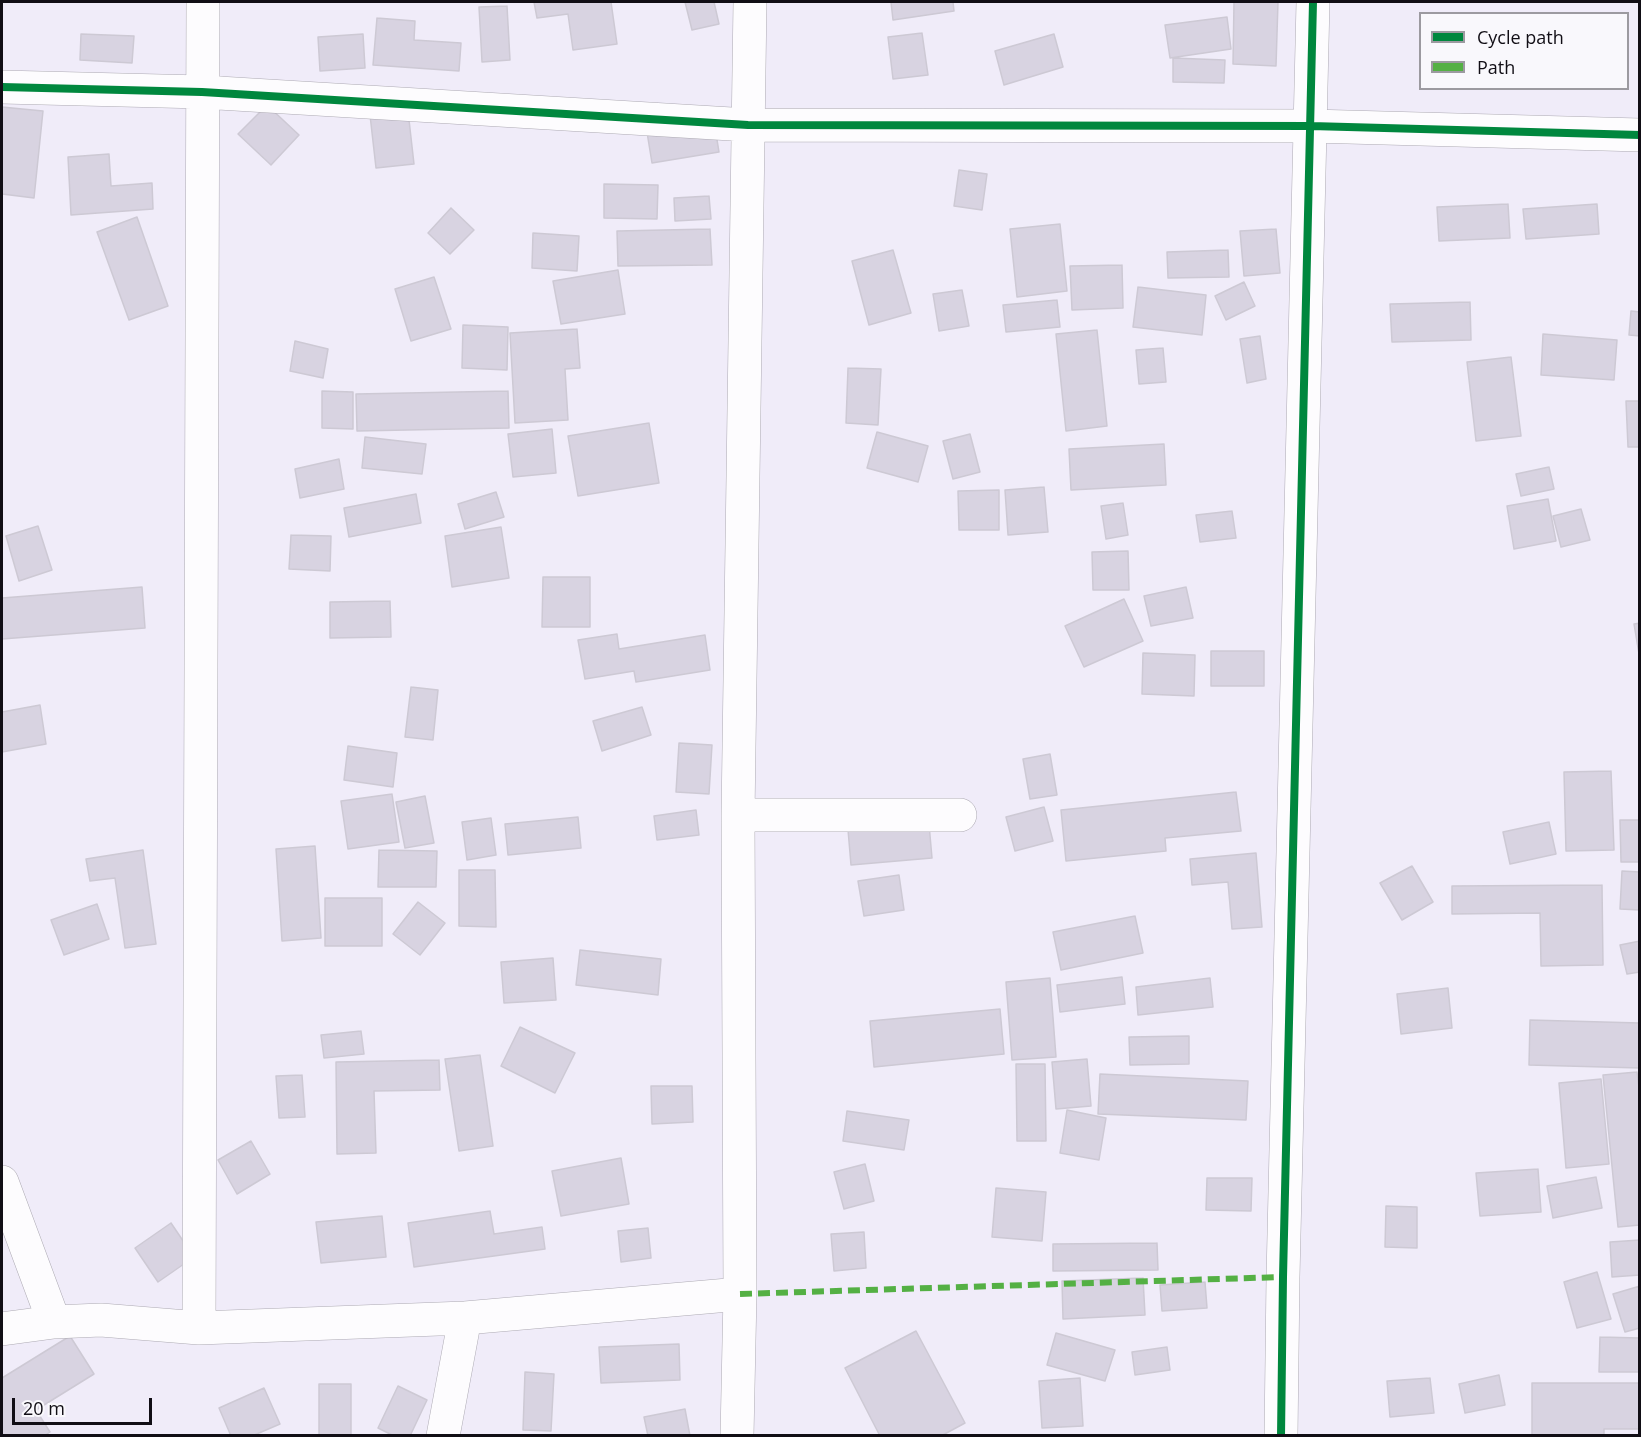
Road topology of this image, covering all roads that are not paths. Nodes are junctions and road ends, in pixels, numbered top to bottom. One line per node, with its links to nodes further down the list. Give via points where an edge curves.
1 (203, 2): 5 (street)
2 (750, 2): 6 (street)
3 (1313, 2): 7 (street)
4 (2, 87): 5 (street)
5 (202, 92): 6 (street); 15 (street)
6 (748, 125): 7 (street); 9 (street)
7 (1311, 126): 8 (street); 19 (street)
8 (1640, 135)
9 (738, 815): 10 (street); 12 (street)
10 (960, 815)
11 (2, 1182): 14 (street)
12 (740, 1294): 13 (street); 18 (street)
13 (465, 1318): 15 (street); 17 (street)
14 (54, 1322): 15 (street, via 101,1320); 16 (street)
15 (199, 1328)
16 (2, 1329)
17 (443, 1436)
18 (737, 1436)
19 (1281, 1436)

